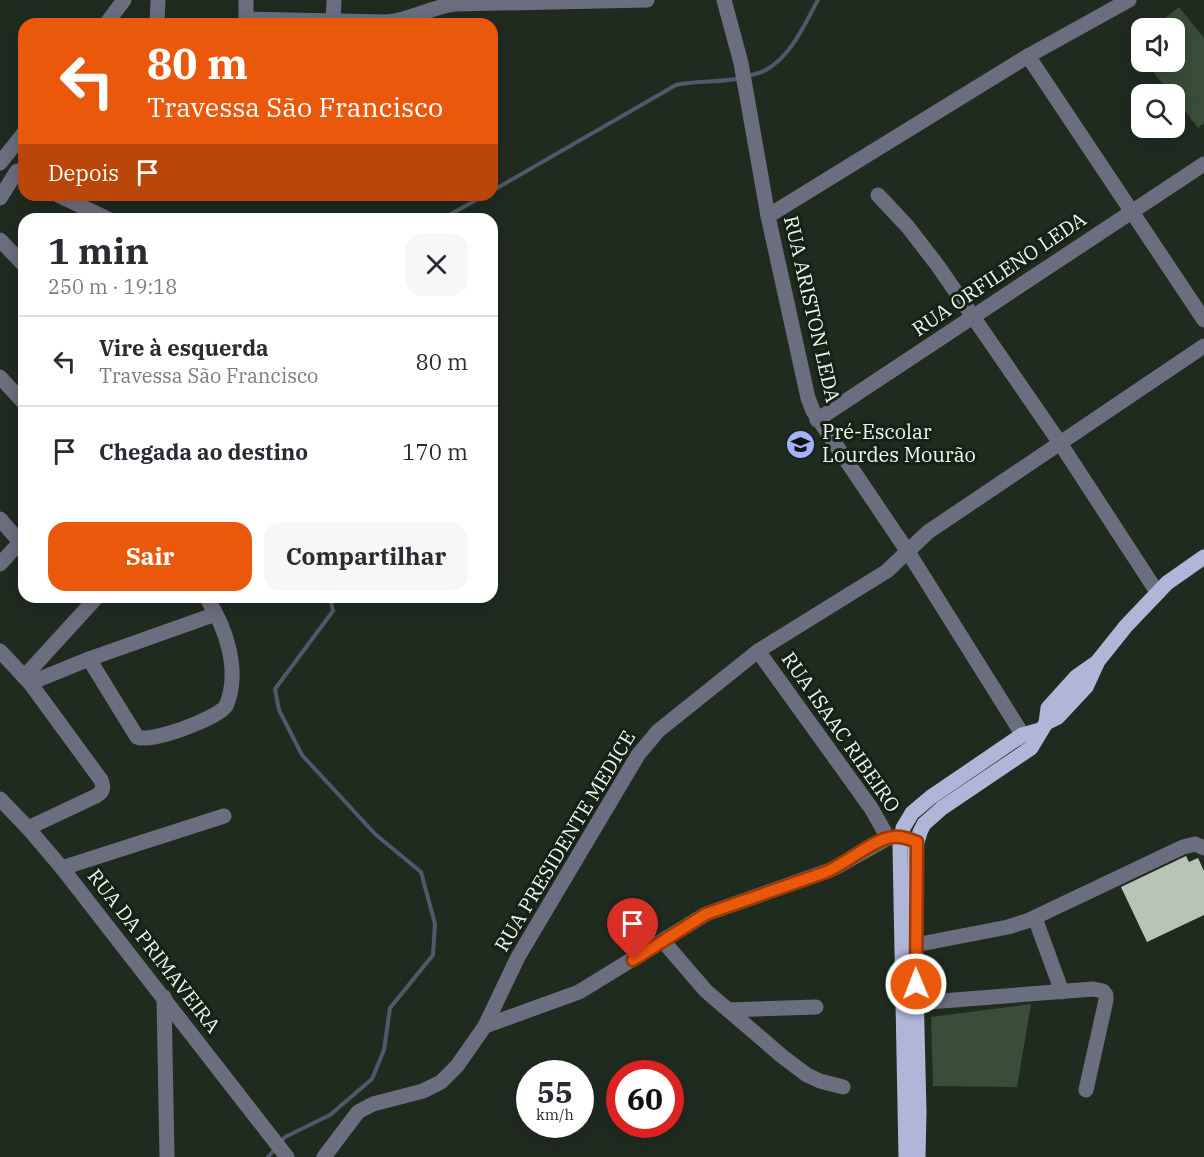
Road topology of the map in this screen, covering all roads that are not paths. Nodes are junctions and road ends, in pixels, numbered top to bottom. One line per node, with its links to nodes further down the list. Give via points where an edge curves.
1 (124, 0): 9 (street)
2 (158, 0): 10 (street)
3 (246, 0): 11 (street)
4 (334, 0): 12 (street)
5 (647, 0): 8 (street)
6 (724, 0): 26 (street, RUA ARISTON LEDA, via 748,97)
7 (1129, 0): 14 (street)
8 (421, 7): 13 (street)
9 (110, 18)
10 (157, 18)
11 (246, 18)
12 (333, 18)
13 (405, 18)
14 (1028, 56): 24 (street); 26 (street)
15 (18, 141): 16 (street)
16 (11, 150): 17 (street); 19 (street)
17 (0, 163)
18 (1204, 164): 24 (street, RUA ORFILENO LEDA)
19 (18, 167)
20 (18, 177): 22 (street)
21 (878, 195): 29 (street, via 923,246)
22 (0, 198)
23 (70, 201): 25 (street)
24 (1132, 211): 29 (street, RUA ORFILENO LEDA); 30 (street)
25 (96, 213)
26 (768, 216): 34 (street, RUA ARISTON LEDA, via 808,398)
27 (0, 240): 28 (street)
28 (18, 259)
29 (973, 317): 34 (street, RUA ORFILENO LEDA); 35 (street)
30 (1204, 320)
31 (1204, 346): 35 (street, RUA PRESIDENTE MEDICE)
32 (0, 377): 33 (street)
33 (18, 396)
34 (817, 420): 39 (street, RUA ARISTON LEDA)
35 (1060, 443): 39 (street, RUA PRESIDENTE MEDICE, via 928,532); 42 (street)
36 (0, 519): 37 (street)
37 (18, 536)
38 (18, 544): 41 (street)
39 (908, 552): 47 (street, RUA PRESIDENTE MEDICE, via 887,571); 50 (street, RUA ARISTON LEDA)
40 (1204, 557): 42 (main road)
41 (0, 564)
42 (1158, 592): 50 (main road, via 1098,661 1086,687 1059,717)
43 (92, 603): 49 (street)
44 (210, 603): 45 (street)
45 (216, 614): 48 (street); 48 (street, via 233,666 226,706 211,718 151,738 137,737)
46 (0, 651): 49 (street)
47 (758, 651): 54 (street, RUA ISAAC RIBEIRO); 66 (street, RUA PRESIDENTE MEDICE, via 658,731 638,755 518,957)
48 (89, 659): 49 (street)
49 (27, 680): 53 (street, via 103,786 96,796)
50 (1027, 741): 54 (main road, via 931,797 912,813); 55 (main road, via 931,816)
51 (0, 799): 53 (street, RUA DA PRIMAVEIRA)
52 (224, 816): 57 (street)
53 (28, 828): 57 (street, RUA DA PRIMAVEIRA)
54 (895, 837): 55 (street); 59 (street, via 833,869 706,914); 72 (main road)
55 (917, 842): 60 (main road)
56 (1196, 846): 58 (street)
57 (62, 868): 62 (street, RUA DA PRIMAVEIRA)
58 (1035, 918): 60 (street); 61 (street)
59 (663, 941): 65 (street, via 696,981); 66 (street, via 579,992)
60 (915, 945): 63 (main road)
61 (1062, 992): 63 (street); 68 (street, via 1105,992)
62 (164, 997): 69 (street); 70 (street, RUA DA PRIMAVEIRA)
63 (916, 1003): 73 (main road)
64 (816, 1007): 65 (street)
65 (728, 1010): 67 (street, via 795,1067)
66 (485, 1026): 71 (street, RUA PRESIDENTE MEDICE, via 441,1082 365,1108 353,1117)
67 (843, 1088)
68 (1086, 1090)
69 (167, 1157)
70 (287, 1157)
71 (324, 1157)
72 (906, 1157)
73 (918, 1157)

